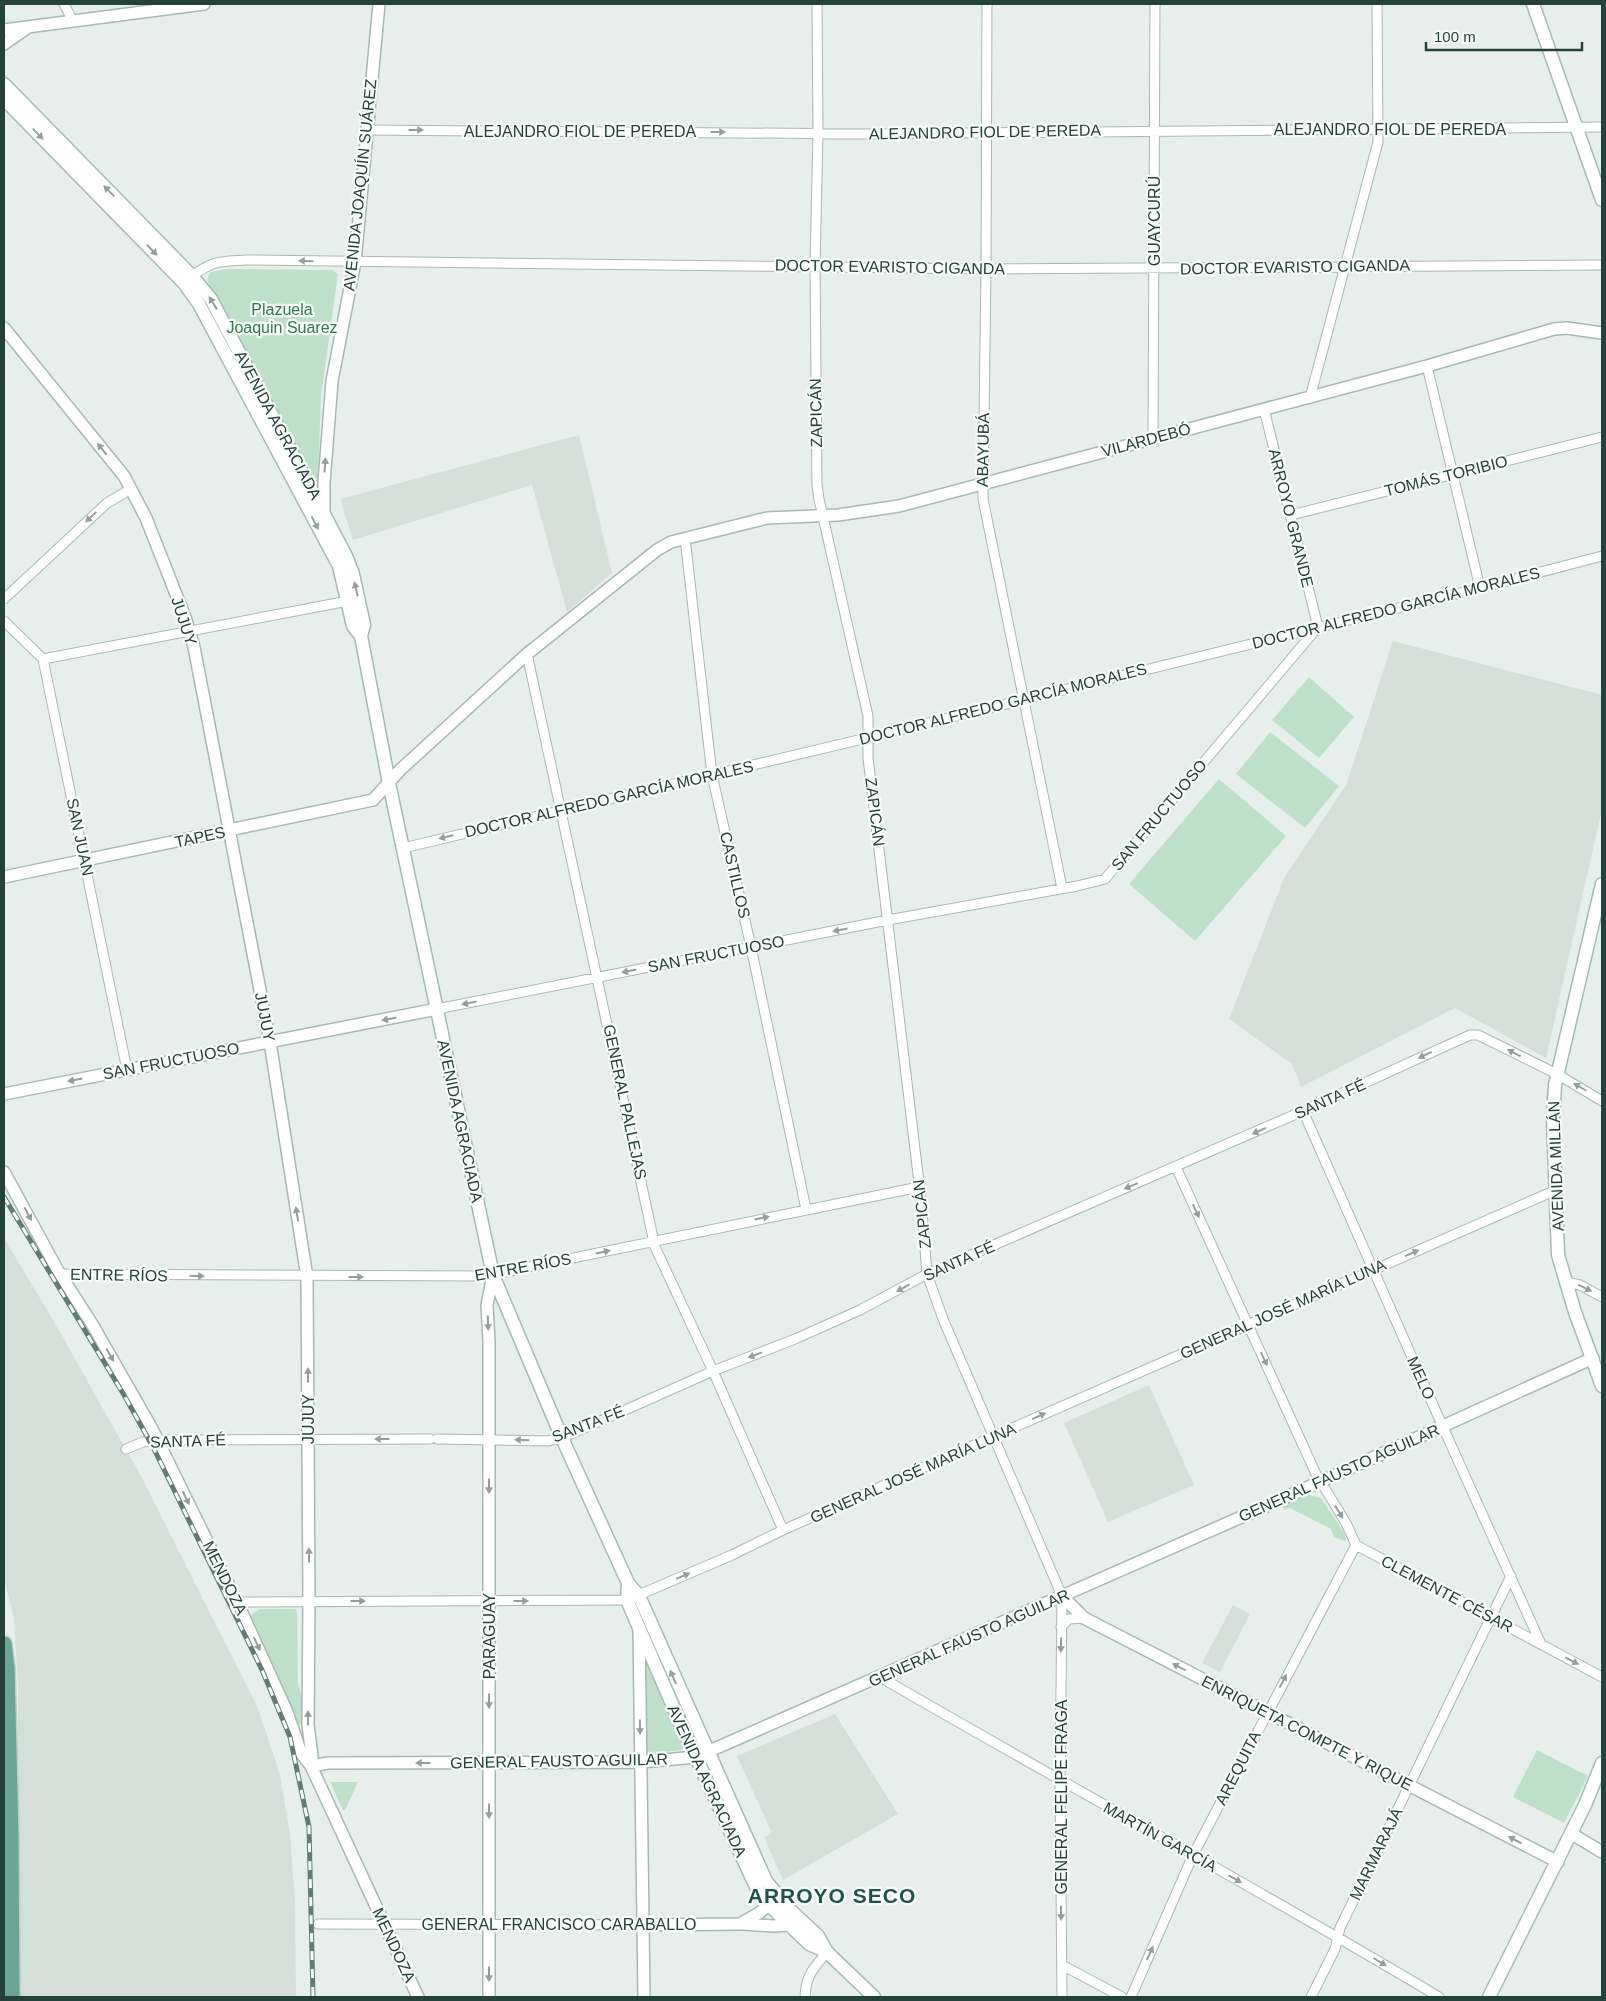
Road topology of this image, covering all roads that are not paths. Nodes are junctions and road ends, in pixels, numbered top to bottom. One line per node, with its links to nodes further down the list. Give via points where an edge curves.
1 (64, 4): 9 (street)
2 (204, 4): 9 (street)
3 (379, 4): 18 (street, AVENIDA JOAQUÍN SUÁREZ)
4 (817, 4): 20 (street, ZAPICÁN)
5 (987, 4): 21 (street, ABAYUBÁ)
6 (1155, 4): 19 (street, GUAYCURÚ)
7 (1377, 4): 17 (street)
8 (1533, 4): 16 (main road)
9 (72, 21): 10 (street)
10 (28, 27): 11 (street); 12 (street)
11 (4, 30)
12 (4, 44)
13 (4, 84): 29 (main road, AVENIDA AGRACIADA, one-way to 13)
14 (4, 99): 29 (main road, AVENIDA AGRACIADA, one-way to 29)
15 (1602, 127): 16 (street, ALEJANDRO FIOL DE PEREDA)
16 (1577, 128): 17 (street, ALEJANDRO FIOL DE PEREDA); 22 (main road)
17 (1378, 129): 19 (street, ALEJANDRO FIOL DE PEREDA); 26 (street, via 1378,142)
18 (367, 130): 20 (street, ALEJANDRO FIOL DE PEREDA, one-way to 20); 23 (street, AVENIDA JOAQUÍN SUÁREZ)
19 (1154, 130): 21 (street, ALEJANDRO FIOL DE PEREDA); 27 (street, GUAYCURÚ)
20 (818, 133): 21 (street, ALEJANDRO FIOL DE PEREDA); 25 (street, ZAPICÁN)
21 (987, 133): 28 (street, ABAYUBÁ)
22 (1602, 200)
23 (355, 262): 25 (street, DOCTOR EVARISTO CIGANDA); 29 (street, DOCTOR EVARISTO CIGANDA, one-way to 29, via 215,262); 40 (street, AVENIDA JOAQUÍN SUÁREZ, one-way to 23, via 332,381)
24 (1602, 265): 26 (street, DOCTOR EVARISTO CIGANDA)
25 (815, 266): 28 (street, DOCTOR EVARISTO CIGANDA); 41 (street, ZAPICÁN, via 817,485)
26 (1343, 266): 27 (street, DOCTOR EVARISTO CIGANDA); 33 (street)
27 (1154, 268): 28 (street, DOCTOR EVARISTO CIGANDA); 36 (street, GUAYCURÚ)
28 (986, 269): 38 (street, ABAYUBÁ)
29 (188, 280): 40 (main road, AVENIDA AGRACIADA, one-way to 29, via 216,308 206,292); 47 (main road, AVENIDA AGRACIADA, one-way to 47, via 339,566)
30 (4, 328): 39 (street, JUJUY, one-way to 30, via 124,476)
31 (1602, 333): 32 (street, VILARDEBÓ, via 1554,329)
32 (1427, 366): 33 (street, VILARDEBÓ); 37 (street)
33 (1310, 398): 34 (street, VILARDEBÓ)
34 (1264, 409): 36 (street, VILARDEBÓ); 42 (street, ARROYO GRANDE)
35 (1602, 437): 37 (street, TOMÁS TORIBIO)
36 (1153, 439): 38 (street, VILARDEBÓ)
37 (1453, 474): 42 (street, TOMÁS TORIBIO); 45 (street)
38 (982, 484): 41 (street, VILARDEBÓ, via 877,510); 54 (street, ABAYUBÁ, via 982,499)
39 (130, 489): 46 (street, one-way to 46, via 106,503); 50 (street, JUJUY, via 146,518)
40 (324, 514): 51 (main road, AVENIDA AGRACIADA, one-way to 40, via 364,625 353,574)
41 (823, 515): 43 (street, VILARDEBÓ, via 767,518); 55 (street, ZAPICÁN, via 868,716)
42 (1290, 515): 49 (street, ARROYO GRANDE)
43 (686, 538): 52 (street, VILARDEBÓ, via 657,550); 56 (street, CASTILLOS)
44 (1602, 556): 45 (street, DOCTOR ALFREDO GARCÍA MORALES)
45 (1480, 588): 49 (street, DOCTOR ALFREDO GARCÍA MORALES)
46 (4, 599)
47 (348, 601): 50 (street); 51 (main road, AVENIDA AGRACIADA, via 353,626)
48 (4, 620): 53 (street)
49 (1318, 627): 54 (street, DOCTOR ALFREDO GARCÍA MORALES); 64 (street, SAN FRUCTUOSO, via 1104,879)
50 (189, 632): 53 (street); 59 (street, JUJUY)
51 (361, 636): 57 (main road, AVENIDA AGRACIADA)
52 (527, 654): 57 (street, TAPES); 58 (street, GENERAL PALLEJAS)
53 (43, 659): 61 (street, SAN JUAN)
54 (1023, 699): 55 (street, DOCTOR ALFREDO GARCÍA MORALES); 64 (street, ABAYUBÁ)
55 (867, 738): 56 (street, DOCTOR ALFREDO GARCÍA MORALES); 65 (street, ZAPICÁN)
56 (712, 775): 58 (street, DOCTOR ALFREDO GARCÍA MORALES); 66 (street, CASTILLOS)
57 (389, 783): 59 (street, TAPES, via 373,800); 60 (main road, AVENIDA AGRACIADA)
58 (562, 810): 60 (street, DOCTOR ALFREDO GARCÍA MORALES, one-way to 60); 67 (street, GENERAL PALLEJAS)
59 (229, 831): 61 (street, TAPES); 69 (street, JUJUY)
60 (403, 848): 68 (main road, AVENIDA AGRACIADA)
61 (85, 861): 62 (street, TAPES); 70 (street, SAN JUAN)
62 (4, 877)
63 (1602, 884): 71 (main road, AVENIDA MILLÁN)
64 (1062, 888): 65 (street, SAN FRUCTUOSO)
65 (888, 920): 66 (street, SAN FRUCTUOSO, one-way to 66); 77 (street, ZAPICÁN)
66 (751, 948): 67 (street, SAN FRUCTUOSO, one-way to 67); 79 (street, CASTILLOS)
67 (598, 977): 68 (street, SAN FRUCTUOSO, one-way to 68); 80 (street, GENERAL PALLEJAS)
68 (437, 1009): 69 (street, SAN FRUCTUOSO, one-way to 69); 84 (main road, AVENIDA AGRACIADA)
69 (270, 1042): 70 (street, SAN FRUCTUOSO); 85 (street, JUJUY, one-way to 69)
70 (127, 1070): 72 (street, SAN FRUCTUOSO, one-way to 72)
71 (1557, 1074): 73 (street, one-way to 71); 74 (street, SANTA FÉ, one-way to 74, via 1478,1035 1470,1035); 78 (main road, AVENIDA MILLÁN, via 1553,1095)
72 (4, 1094)
73 (1602, 1100)
74 (1303, 1111): 75 (street, SANTA FÉ, one-way to 75); 81 (street, MELO)
75 (1176, 1167): 83 (street, SANTA FÉ, one-way to 83); 88 (street, one-way to 88)
76 (4, 1172): 82 (street, MENDOZA, one-way to 82)
77 (919, 1187): 79 (street, ENTRE RÍOS); 83 (street, ZAPICÁN)
78 (1556, 1190): 81 (street, GENERAL JOSÉ MARÍA LUNA, one-way to 78); 86 (main road, AVENIDA MILLÁN, via 1558,1255)
79 (806, 1209): 80 (street, ENTRE RÍOS, one-way to 79)
80 (654, 1241): 84 (street, ENTRE RÍOS, one-way to 80); 90 (street, GENERAL PALLEJAS)
81 (1374, 1270): 88 (street, GENERAL JOSÉ MARÍA LUNA); 92 (street, MELO)
82 (60, 1274): 85 (street, ENTRE RÍOS, one-way to 85); 97 (street, MENDOZA, one-way to 97)
83 (927, 1274): 90 (street, SANTA FÉ, one-way to 90, via 860,1310); 93 (street, ZAPICÁN, via 942,1319)
84 (493, 1275): 85 (street, ENTRE RÍOS, one-way to 84); 94 (main road, AVENIDA AGRACIADA); 96 (street, PARAGUAY, one-way to 96, via 488,1305)
85 (307, 1277): 95 (street, JUJUY, one-way to 85)
86 (1566, 1282): 87 (street, one-way to 87, via 1580,1285); 89 (main road, AVENIDA MILLÁN)
87 (1602, 1297)
88 (1248, 1325): 93 (street, GENERAL JOSÉ MARÍA LUNA, one-way to 88); 99 (street, one-way to 99)
89 (1593, 1358): 91 (main road, AVENIDA MILLÁN); 92 (street, GENERAL FAUSTO AGUILAR)
90 (713, 1371): 94 (street, SANTA FÉ); 100 (street, GENERAL PALLEJAS)
91 (1602, 1386)
92 (1442, 1426): 99 (street, GENERAL FAUSTO AGUILAR); 102 (street, MELO)
93 (992, 1437): 100 (street, GENERAL JOSÉ MARÍA LUNA); 103 (street, ZAPICÁN)
94 (562, 1438): 96 (street, SANTA FÉ, one-way to 96); 104 (main road, AVENIDA AGRACIADA)
95 (308, 1439): 96 (street, SANTA FÉ, one-way to 95); 97 (street, SANTA FÉ); 105 (street, JUJUY, one-way to 95)
96 (489, 1439): 106 (street, PARAGUAY, one-way to 106)
97 (157, 1440): 98 (street, SANTA FÉ); 107 (street, MENDOZA, one-way to 107)
98 (126, 1449)
99 (1320, 1481): 101 (street, one-way to 101); 103 (street, GENERAL FAUSTO AGUILAR)
100 (783, 1530): 104 (street, GENERAL JOSÉ MARÍA LUNA, one-way to 100)
101 (1356, 1545): 108 (street, CLEMENTE CÉSAR); 116 (street, AREQUITA, one-way to 101)
102 (1511, 1576): 108 (street, MARMARAJÁ); 113 (street, MELO)
103 (1062, 1596): 109 (street, ENRIQUETA COMPTE Y RIQUE); 111 (street, GENERAL FELIPE FRAGA); 114 (street, GENERAL FAUSTO AGUILAR)
104 (633, 1598): 106 (street, GENERAL JOSÉ MARÍA LUNA, one-way to 104); 110 (main road, AVENIDA AGRACIADA); 117 (main road, AVENIDA AGRACIADA, one-way to 104)
105 (310, 1601): 106 (street, GENERAL JOSÉ MARÍA LUNA, one-way to 106); 107 (street, GENERAL JOSÉ MARÍA LUNA); 121 (street, JUJUY, one-way to 105)
106 (489, 1601): 118 (street, PARAGUAY, one-way to 118)
107 (237, 1602): 121 (street, MENDOZA, one-way to 121, via 283,1704 301,1753)
108 (1491, 1617): 113 (street, CLEMENTE CÉSAR); 123 (street, MARMARAJÁ)
109 (1084, 1618): 111 (street, via 1069,1619); 116 (street, ENRIQUETA COMPTE Y RIQUE, one-way to 109)
110 (639, 1626): 117 (main road, AVENIDA AGRACIADA); 119 (street, one-way to 119)
111 (1061, 1627): 122 (street, GENERAL FELIPE FRAGA, one-way to 122)
112 (4, 1644): 138 (main road, via 8,1696)
113 (1542, 1645): 115 (street, CLEMENTE CÉSAR, one-way to 115)
114 (880, 1677): 117 (street, GENERAL FAUSTO AGUILAR); 122 (street, MARTÍN GARCÍA)
115 (1602, 1677)
116 (1267, 1712): 123 (street, ENRIQUETA COMPTE Y RIQUE); 126 (street, AREQUITA)
117 (702, 1755): 119 (street, GENERAL FAUSTO AGUILAR); 128 (main road, AVENIDA AGRACIADA)
118 (489, 1762): 119 (street, GENERAL FAUSTO AGUILAR); 121 (street, GENERAL FAUSTO AGUILAR, one-way to 121); 131 (street, PARAGUAY, one-way to 131)
119 (641, 1762): 133 (street)
120 (1602, 1763): 124 (main road)
121 (310, 1766): 130 (street, MENDOZA)
122 (1060, 1781): 126 (street, MARTÍN GARCÍA); 137 (street, GENERAL FELIPE FRAGA, one-way to 137)
123 (1409, 1786): 127 (street, ENRIQUETA COMPTE Y RIQUE, one-way to 123); 135 (street, MARMARAJÁ)
124 (1572, 1834): 125 (street); 127 (main road)
125 (1602, 1852)
126 (1193, 1855): 135 (street, MARTÍN GARCÍA, one-way to 135); 146 (street, AREQUITA, one-way to 126)
127 (1558, 1862): 149 (main road)
128 (773, 1901): 132 (street); 134 (main road, AVENIDA AGRACIADA); 136 (main road, AVENIDA AGRACIADA, via 818,1936)
129 (318, 1924): 130 (street, GENERAL FRANCISCO CARABALLO)
130 (385, 1924): 131 (street, GENERAL FRANCISCO CARABALLO); 139 (street, MENDOZA)
131 (489, 1924): 133 (street, GENERAL FRANCISCO CARABALLO); 140 (street, PARAGUAY, one-way to 140)
132 (740, 1924): 133 (street, GENERAL FRANCISCO CARABALLO); 134 (street, GENERAL FRANCISCO CARABALLO)
133 (644, 1925): 141 (street)
134 (789, 1925): 136 (main road, AVENIDA AGRACIADA, via 809,1944)
135 (1338, 1937): 147 (street, MARMARAJÁ, via 1335,1950); 148 (street, MARTÍN GARCÍA, one-way to 148)
136 (827, 1952): 142 (street, via 809,1972); 143 (main road, AVENIDA AGRACIADA)
137 (1062, 1965): 144 (street, GENERAL FELIPE FRAGA); 145 (street)
138 (12, 1997)
139 (418, 1997)
140 (489, 1997)
141 (644, 1997)
142 (805, 1997)
143 (874, 1997)
144 (1062, 1997)
145 (1122, 1997)
146 (1131, 1997)
147 (1311, 1997)
148 (1439, 1997)
149 (1490, 1997)

